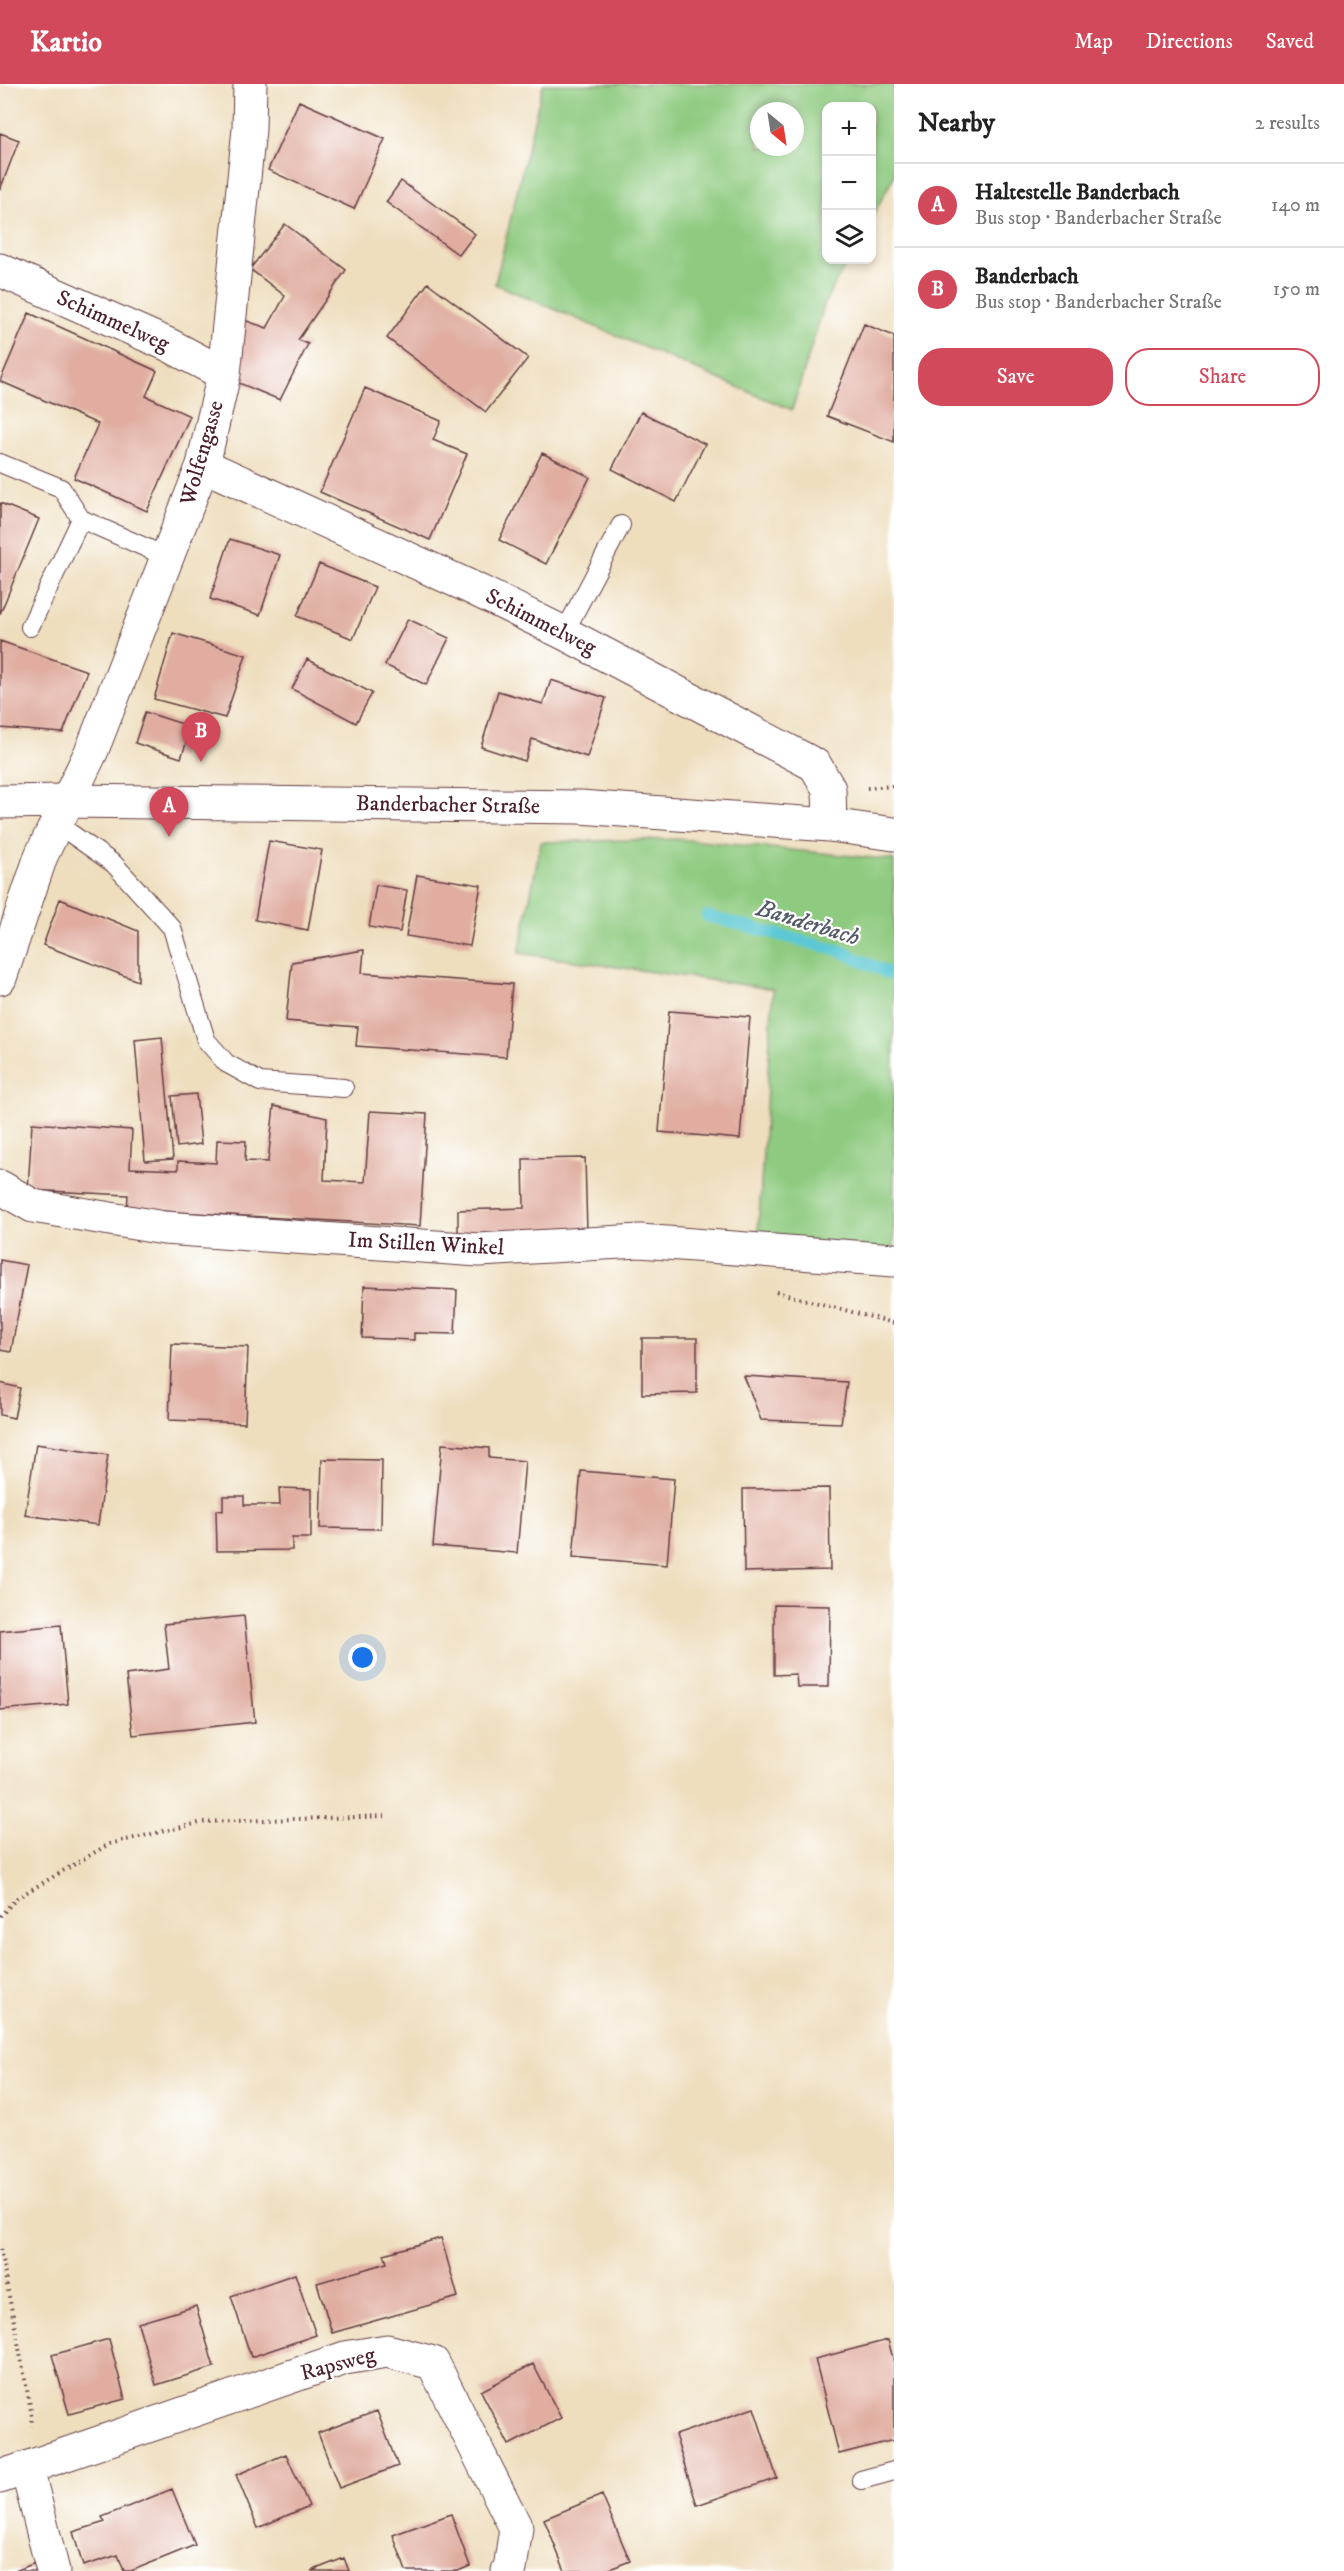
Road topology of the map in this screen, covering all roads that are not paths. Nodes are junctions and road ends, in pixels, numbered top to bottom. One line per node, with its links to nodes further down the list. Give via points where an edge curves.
1 (250, 84): 3 (street, Wolfengasse, via 249,129)
2 (0, 270): 3 (street, Schimmelweg, via 169,345)
3 (224, 374): 5 (street, Wolfengasse)
4 (0, 463): 6 (lane, via 61,488)
5 (203, 465): 8 (street, Wolfengasse); 10 (street, Schimmelweg)
6 (81, 519): 8 (lane); 9 (lane)
7 (621, 525): 10 (lane)
8 (167, 557): 12 (street, Wolfengasse, via 92,750)
9 (30, 627)
10 (564, 633): 13 (street, Schimmelweg, via 815,765 829,789)
11 (0, 802): 12 (street, Banderbacher Straße)
12 (62, 812): 13 (street, Banderbacher Straße, via 580,807); 15 (street, via 41,856); 16 (lane, via 172,928 206,1040 226,1064 260,1082)
13 (830, 825): 14 (street, Banderbacher Straße)
14 (894, 834)
15 (0, 978)
16 (344, 1088)
17 (0, 1187): 18 (street, Im Stillen Winkel, via 33,1206 164,1228 479,1250 640,1241)
18 (894, 1260)
19 (894, 2471): 21 (lane)
20 (14, 2473): 22 (street); 23 (street, Rapsweg, via 345,2358 387,2351 433,2363 516,2528)
21 (861, 2480)
22 (53, 2571)
23 (508, 2571)

